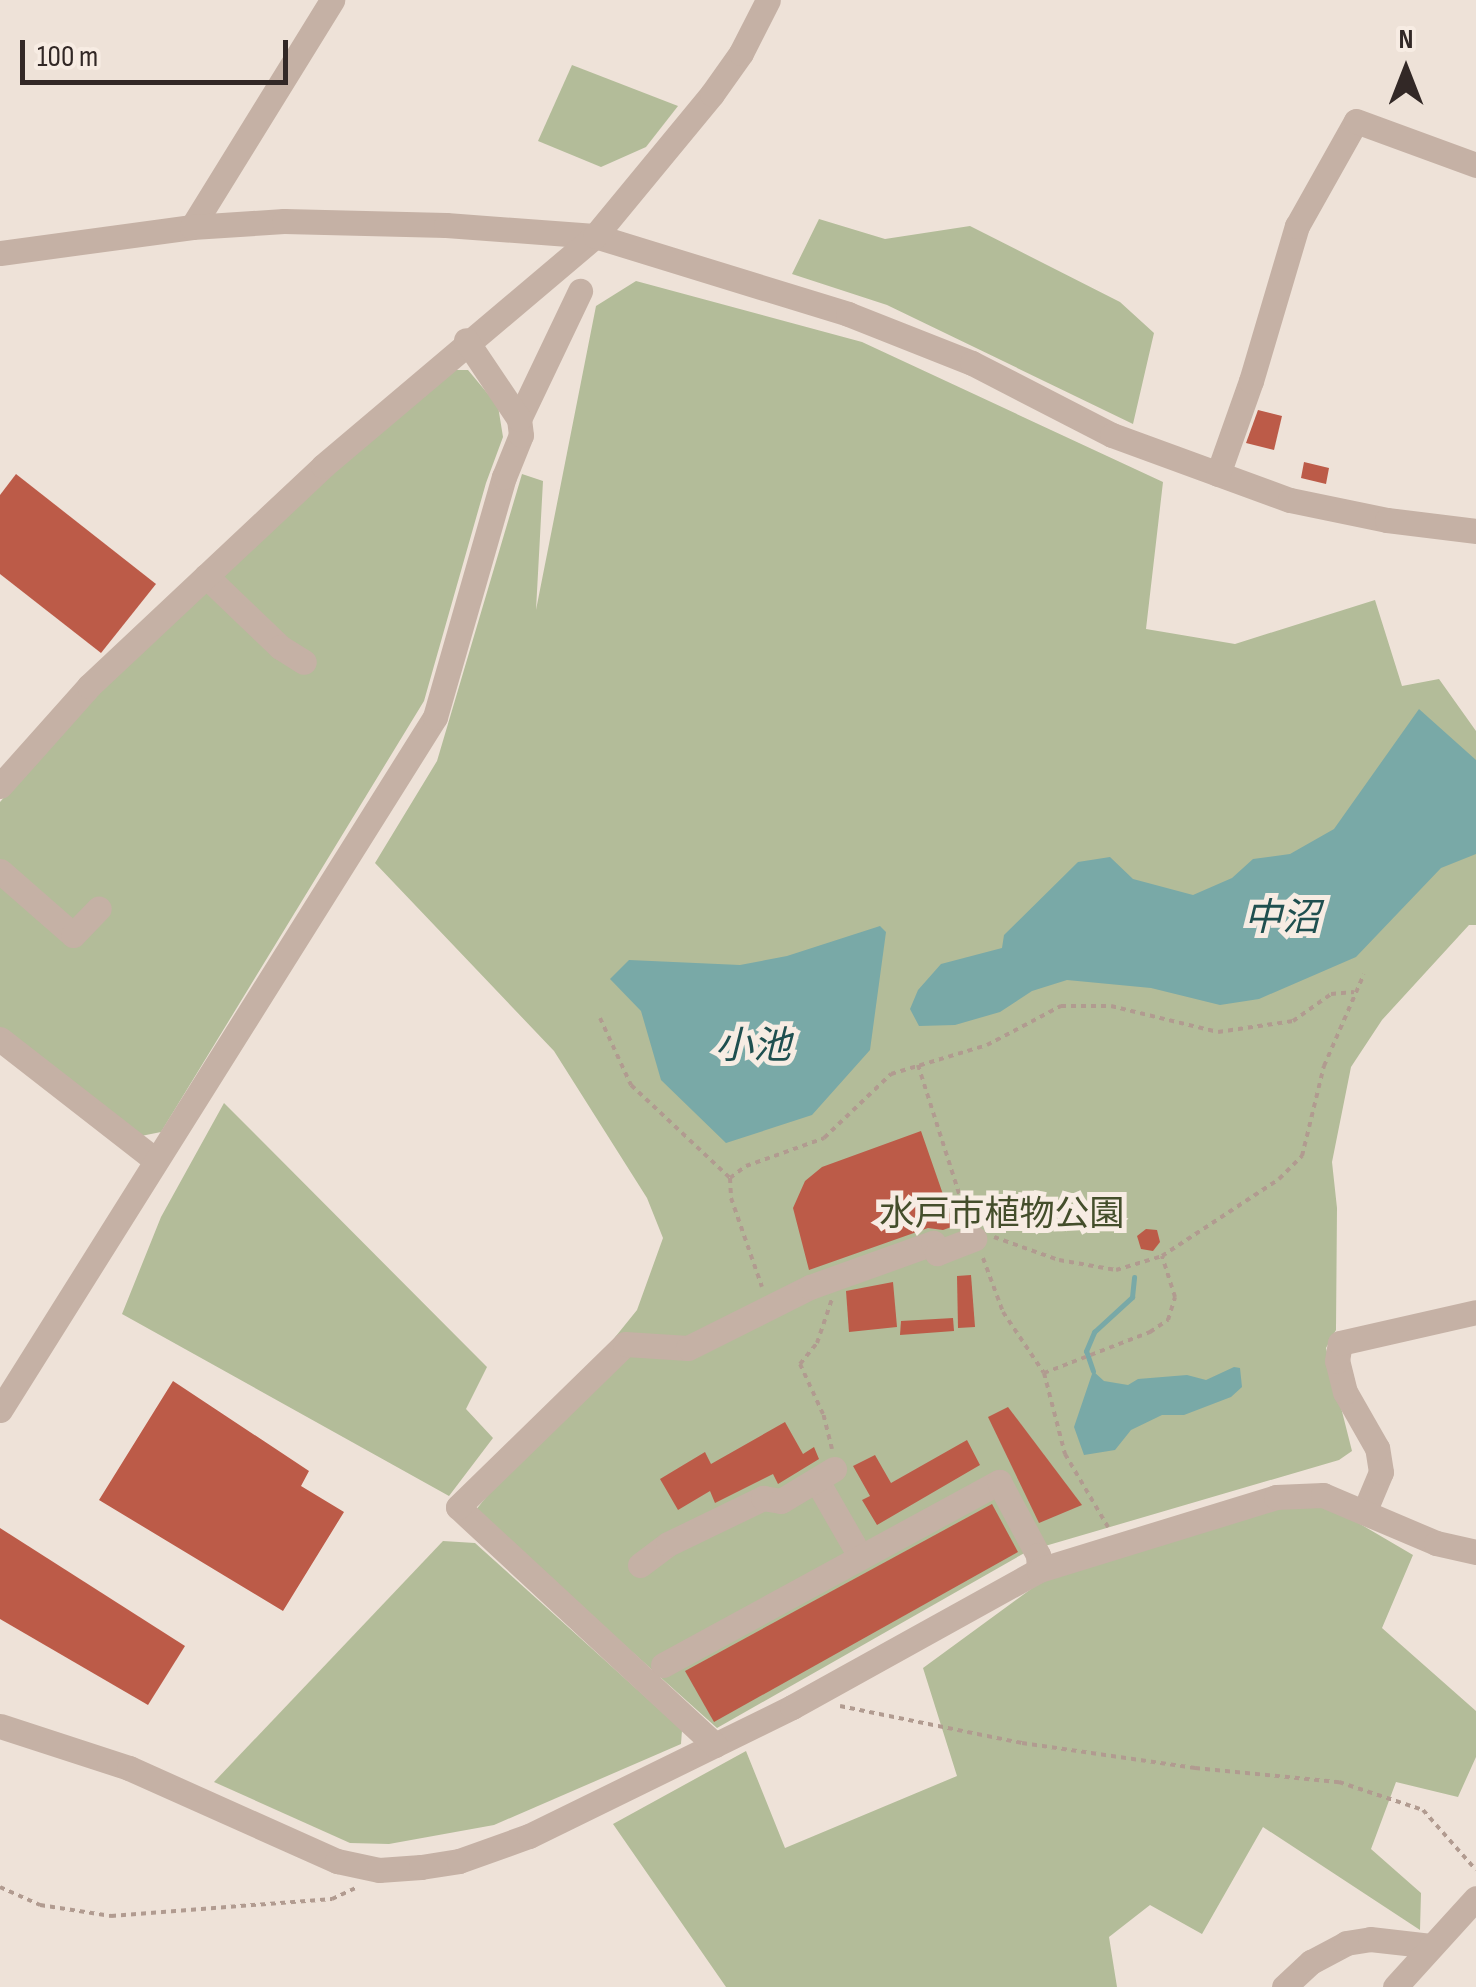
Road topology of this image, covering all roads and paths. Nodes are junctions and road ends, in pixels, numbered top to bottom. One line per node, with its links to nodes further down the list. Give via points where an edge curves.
1 (332, 0): 4 (street)
2 (768, 0): 5 (street, via 712,94)
3 (1476, 165): 10 (street, via 1356,121 1297,226)
4 (192, 227): 5 (street, via 320,222); 6 (street)
5 (595, 236): 8 (street); 10 (street, via 848,314 972,364 1112,435)
6 (0, 254)
7 (580, 291): 9 (street)
8 (466, 340): 9 (street); 12 (street)
9 (519, 419): 22 (street, via 521,434 436,717)
10 (1218, 474): 11 (street, via 1331,510)
11 (1476, 531)
12 (206, 576): 13 (street); 14 (street, via 89,686)
13 (304, 662)
14 (0, 786)
15 (0, 871): 16 (street, via 73,935)
16 (99, 908)
17 (1364, 974): 18 (path)
18 (1354, 992): 21 (path, via 1331,994 1293,1021 1218,1032 1112,1006 1060,1006 986,1045); 25 (path, via 1324,1066 1302,1156 1279,1179)
19 (600, 1018): 23 (path, via 631,1085)
20 (0, 1038): 22 (street)
21 (918, 1066): 23 (path, via 891,1074 838,1128 810,1146 746,1166); 24 (path)
22 (154, 1159): 30 (street)
23 (730, 1178): 27 (path)
24 (974, 1227): 25 (path, via 1006,1244 1116,1270); 26 (street, via 936,1254 933,1243); 29 (path, via 998,1303)
25 (1162, 1256): 29 (path, via 1175,1297 1168,1320)
26 (832, 1280): 27 (street); 31 (path, via 829,1316 800,1364 823,1414)
27 (768, 1306): 41 (street, via 688,1348 625,1344 458,1506)
28 (1476, 1312): 32 (street, via 1340,1342 1337,1361 1346,1392 1381,1472)
29 (1044, 1373): 33 (path, via 1065,1454)
30 (0, 1410)
31 (825, 1475): 35 (street); 36 (street, via 780,1501 763,1498 668,1544)
32 (1365, 1510): 33 (street, via 1323,1495 1276,1497); 34 (street, via 1436,1543)
33 (1116, 1545): 37 (street)
34 (1476, 1552)
35 (860, 1556): 37 (street, via 998,1482 1038,1555); 38 (street)
36 (640, 1565)
37 (1039, 1570): 41 (street)
38 (663, 1665)
39 (836, 1706): 43 (path, via 1022,1743 1339,1782 1424,1810)
40 (0, 1726): 42 (street, via 129,1768 336,1861)
41 (714, 1745): 42 (street, via 529,1836 459,1861)
42 (379, 1870): 44 (path, via 332,1900 111,1916 40,1905)
43 (1476, 1870)
44 (0, 1887)
45 (1476, 1898): 46 (street)
46 (1431, 1946): 47 (street, via 1346,1943); 48 (street)
47 (1284, 1987)
48 (1395, 1987)

